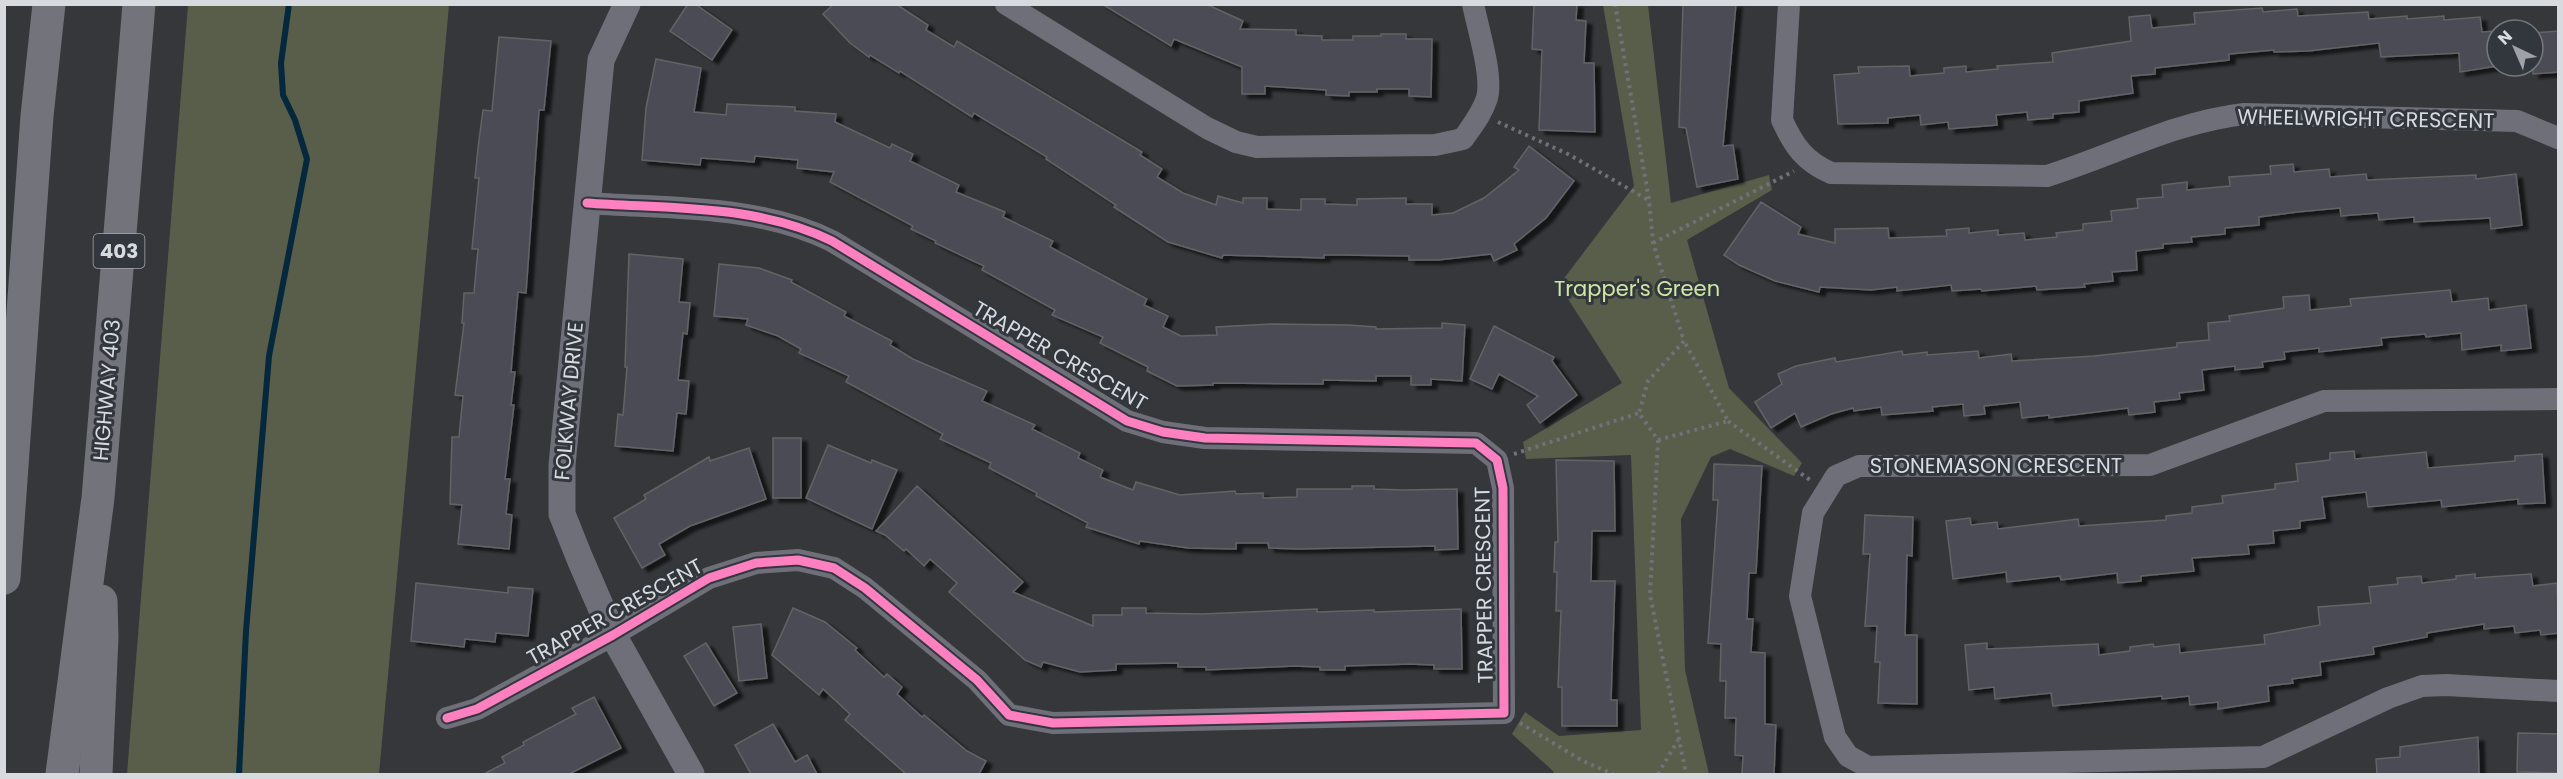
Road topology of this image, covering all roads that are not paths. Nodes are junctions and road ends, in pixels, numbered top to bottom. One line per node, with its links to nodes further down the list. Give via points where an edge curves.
1 (49, 4): 7 (highway)
2 (139, 4): 12 (highway, HIGHWAY 403 / 403)
3 (627, 4): 9 (street, FOLKWAY DRIVE, via 601,60)
4 (1006, 4): 5 (street, via 1207,128 1257,147 1435,144 1463,139 1488,96)
5 (1473, 4)
6 (1789, 4): 8 (street, WHEELWRIGHT CRESCENT, via 1782,120 1810,163 1831,172 2047,176 2178,127 2244,114 2517,121)
7 (37, 116): 10 (highway); 13 (highway)
8 (2559, 138)
9 (588, 203): 14 (street, FOLKWAY DRIVE, via 562,465 562,514); 14 (street, TRAPPER CRESCENT, via 744,213 809,230 1127,421 1163,432 1205,438 1476,442 1497,460 1503,488 1504,713 1030,721 1009,716 976,681 865,588 834,568 798,560 756,563 709,578)
10 (4, 308)
11 (2559, 399): 15 (street, STONEMASON CRESCENT, via 2324,401 2150,465 1859,466 1836,476 1813,513 1800,596 1835,737 1848,756 1868,767 2263,757 2422,686)
12 (98, 498): 17 (highway, HIGHWAY 403 / 403); 18 (highway, via 102,637)
13 (4, 578)
14 (614, 634): 16 (street, TRAPPER CRESCENT, via 477,709); 19 (street, FOLKWAY DRIVE)
15 (2559, 691)
16 (447, 718)
17 (62, 774)
18 (96, 774)
19 (691, 774)

